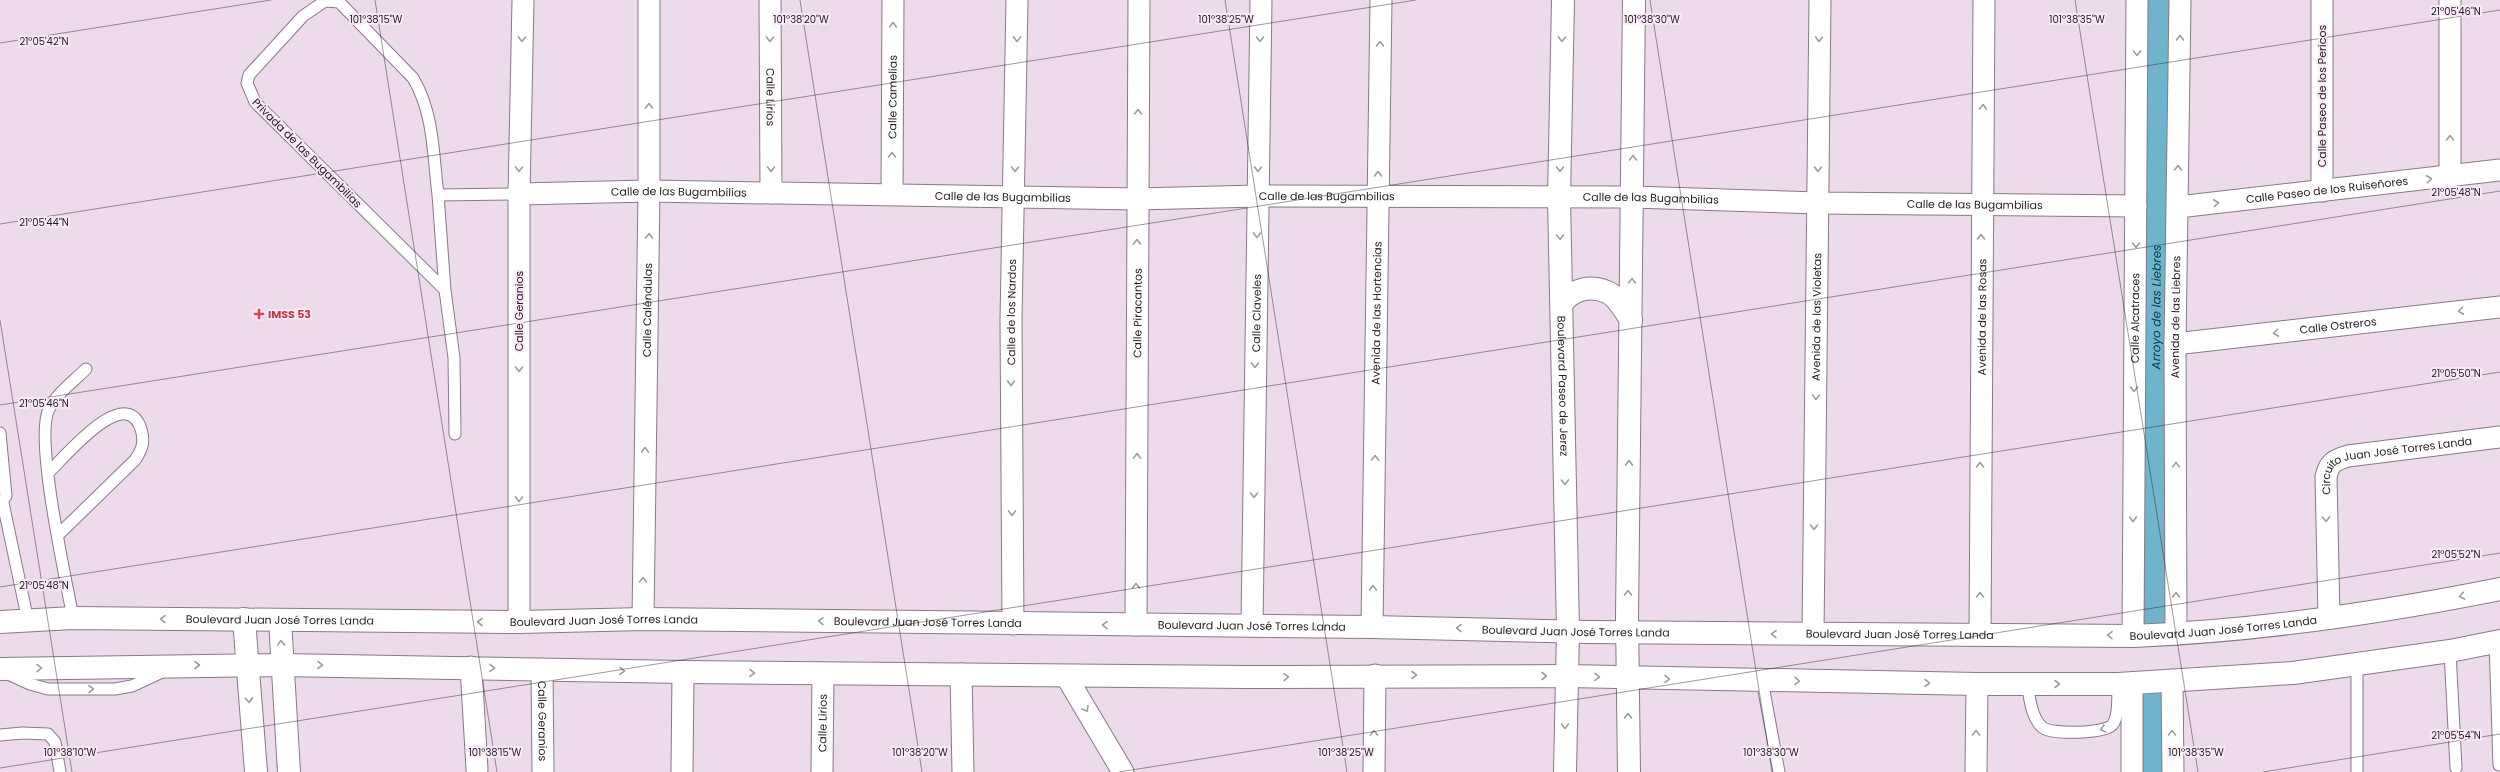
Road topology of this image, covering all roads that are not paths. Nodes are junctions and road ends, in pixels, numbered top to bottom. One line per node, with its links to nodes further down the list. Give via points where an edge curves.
1 (523, 0): 22 (street, Calle Geranios, one-way to 22)
2 (649, 0): 19 (street, Calle Caléndulas, one-way to 2)
3 (770, 0): 21 (street, Calle Lirios, one-way to 21)
4 (893, 0): 23 (street, Calle Camelias, one-way to 4)
5 (1017, 0): 26 (street, Calle de los Nardos, one-way to 26)
6 (1139, 0): 29 (street, Calle Piracantos, one-way to 6)
7 (1261, 0): 25 (street, Calle Claveles, one-way to 25)
8 (1381, 0): 27 (street, Avenida de las Hortencias, one-way to 8)
9 (1563, 0): 30 (main road, Boulevard Paseo de Jerez, one-way to 30)
10 (1634, 0): 28 (main road, one-way to 10)
11 (1820, 0): 31 (street, Avenida de las Violetas, one-way to 31)
12 (1984, 0): 32 (street, Avenida de las Rosas, one-way to 12)
13 (2137, 0): 33 (street, Calle Alcatraces, one-way to 33)
14 (2180, 0): 34 (street, Avenida de las Liebres, one-way to 14)
15 (2322, 0): 20 (street, Calle Paseo de los Pericos)
16 (2450, 0): 18 (street, one-way to 16)
17 (2500, 170): 18 (street, Calle Paseo de los Ruiseñores)
18 (2450, 177): 20 (street, Calle Paseo de los Ruiseñores, one-way to 18)
19 (649, 191): 21 (street, Calle de las Bugambilias); 22 (street, Calle de las Bugambilias); 51 (street, Calle Caléndulas, one-way to 19)
20 (2322, 191): 34 (street, Calle Paseo de los Ruiseñores, one-way to 20)
21 (771, 193): 23 (street, Calle de las Bugambilias)
22 (518, 194): 24 (lane); 55 (street, Calle Geranios, one-way to 55)
23 (892, 194): 26 (street, Calle de las Bugambilias)
24 (438, 195): 35 (lane, Privada de las Bugambilias); 35 (lane, Privada de las Bugambilias, via 426,105 413,78 343,5 332,0 317,6 256,65 247,83 249,92 255,102)
25 (1258, 196): 27 (street, Calle de las Bugambilias); 29 (street, Calle de las Bugambilias); 58 (street, Calle Claveles, one-way to 58)
26 (1015, 197): 29 (street, Calle de las Bugambilias); 56 (street, Calle de los Nardos, one-way to 56, via 1011,320)
27 (1377, 197): 30 (street, Calle de las Bugambilias); 59 (street, Avenida de las Hortencias, one-way to 27)
28 (1633, 197): 30 (street, Calle de las Bugambilias); 31 (street, Calle de las Bugambilias); 38 (main road, one-way to 28)
29 (1137, 198): 57 (street, Calle Piracantos, one-way to 29)
30 (1559, 198): 36 (main road, Boulevard Paseo de Jerez, one-way to 36)
31 (1818, 203): 32 (street, Calle de las Bugambilias); 62 (street, Avenida de las Violetas, one-way to 62)
32 (1981, 205): 33 (street, Calle de las Bugambilias); 63 (street, Avenida de las Rosas, one-way to 32)
33 (2136, 206): 65 (street, Calle Alcatraces, one-way to 65)
34 (2178, 207): 39 (street, Avenida de las Liebres)
35 (445, 290): 42 (lane, via 454,358)
36 (1562, 303): 38 (main road, via 1578,290 1589,288 1607,292 1619,302); 60 (main road, Boulevard Paseo de Jerez, one-way to 60)
37 (2500, 307): 39 (street, Calle Ostreros, one-way to 39)
38 (1631, 320): 61 (main road, one-way to 38)
39 (2175, 344): 64 (street, Avenida de las Liebres, one-way to 39)
40 (86, 369): 44 (lane, via 48,410 45,423)
41 (0, 433): 45 (lane, via 6,486 6,496)
42 (455, 434)
43 (2500, 437): 48 (street, Circuito Juan José Torres Landa, one-way to 48, via 2348,456 2331,463 2326,478)
44 (48, 473): 46 (lane); 46 (lane, via 102,422 114,414 132,416 139,424 143,437 142,450 135,460)
45 (1, 503): 53 (lane)
46 (58, 536): 49 (lane)
47 (2500, 589): 48 (main road, Boulevard Juan José Torres Landa, one-way to 48, via 2429,603)
48 (2329, 617): 64 (main road, Boulevard Juan José Torres Landa)
49 (72, 618): 50 (main road, Boulevard Juan José Torres Landa, one-way to 49); 53 (main road, Boulevard Juan José Torres Landa)
50 (244, 619): 52 (main road, Boulevard Juan José Torres Landa); 68 (main road)
51 (643, 619): 55 (main road, Boulevard Juan José Torres Landa); 56 (main road, Boulevard Juan José Torres Landa, one-way to 51)
52 (280, 620): 55 (main road, Boulevard Juan José Torres Landa, one-way to 52); 69 (main road, one-way to 52)
53 (28, 621): 54 (main road, Boulevard Juan José Torres Landa)
54 (0, 622)
55 (519, 622)
56 (1013, 624): 57 (main road, Boulevard Juan José Torres Landa, one-way to 56)
57 (1136, 625): 58 (main road, Boulevard Juan José Torres Landa)
58 (1252, 626): 59 (main road, Boulevard Juan José Torres Landa)
59 (1372, 627): 60 (main road, Boulevard Juan José Torres Landa, one-way to 59)
60 (1568, 631): 61 (main road, Boulevard Juan José Torres Landa); 79 (main road, Boulevard Paseo de Jerez)
61 (1627, 632): 62 (main road, Boulevard Juan José Torres Landa, one-way to 61); 80 (main road)
62 (1813, 634): 63 (main road, Boulevard Juan José Torres Landa)
63 (1980, 634): 65 (main road, Boulevard Juan José Torres Landa, one-way to 63)
64 (2176, 634): 65 (main road, Boulevard Juan José Torres Landa)
65 (2133, 636)
66 (2497, 642): 67 (main road); 87 (lane)
67 (2450, 652): 70 (main road); 88 (lane)
68 (246, 665): 69 (main road); 73 (main road, one-way to 68); 91 (main road, one-way to 91)
69 (281, 665): 71 (main road, one-way to 71); 92 (main road)
70 (2357, 665): 82 (main road, via 2293,673); 105 (lane)
71 (471, 667): 72 (main road, one-way to 72); 89 (street)
72 (542, 669): 74 (main road, one-way to 74); 93 (street, Calle Geranios)
73 (0, 670)
74 (683, 672): 75 (main road, one-way to 75); 94 (street)
75 (823, 673): 76 (main road); 95 (street, Calle Lirios)
76 (961, 674): 78 (main road); 96 (street)
77 (1375, 675): 78 (main road, one-way to 77); 79 (main road, one-way to 79); 98 (street, one-way to 77)
78 (1066, 676): 97 (street, one-way to 97)
79 (1566, 676): 80 (main road, one-way to 80); 99 (main road, Boulevard Paseo de Jerez, one-way to 99)
80 (1628, 677): 81 (main road, one-way to 81); 100 (main road, one-way to 80)
81 (1762, 680): 84 (main road, one-way to 84); 101 (lane)
82 (2172, 680): 83 (main road); 104 (street, one-way to 82)
83 (2125, 683): 85 (main road, one-way to 83); 85 (lane, one-way to 85, via 2113,724 2107,729 2052,732 2043,729 2037,722); 103 (street)
84 (1977, 684): 85 (main road); 102 (street, one-way to 84)
85 (2027, 684)
86 (0, 735): 90 (lane, via 48,734 55,742)
87 (2499, 765)
88 (2456, 768)
89 (477, 769)
90 (60, 772)
91 (256, 772)
92 (289, 772)
93 (543, 772)
94 (682, 772)
95 (822, 772)
96 (964, 772)
97 (1123, 772)
98 (1374, 772)
99 (1565, 772)
100 (1628, 772)
101 (1779, 772)
102 (1976, 772)
103 (2132, 772)
104 (2172, 772)
105 (2357, 772)

